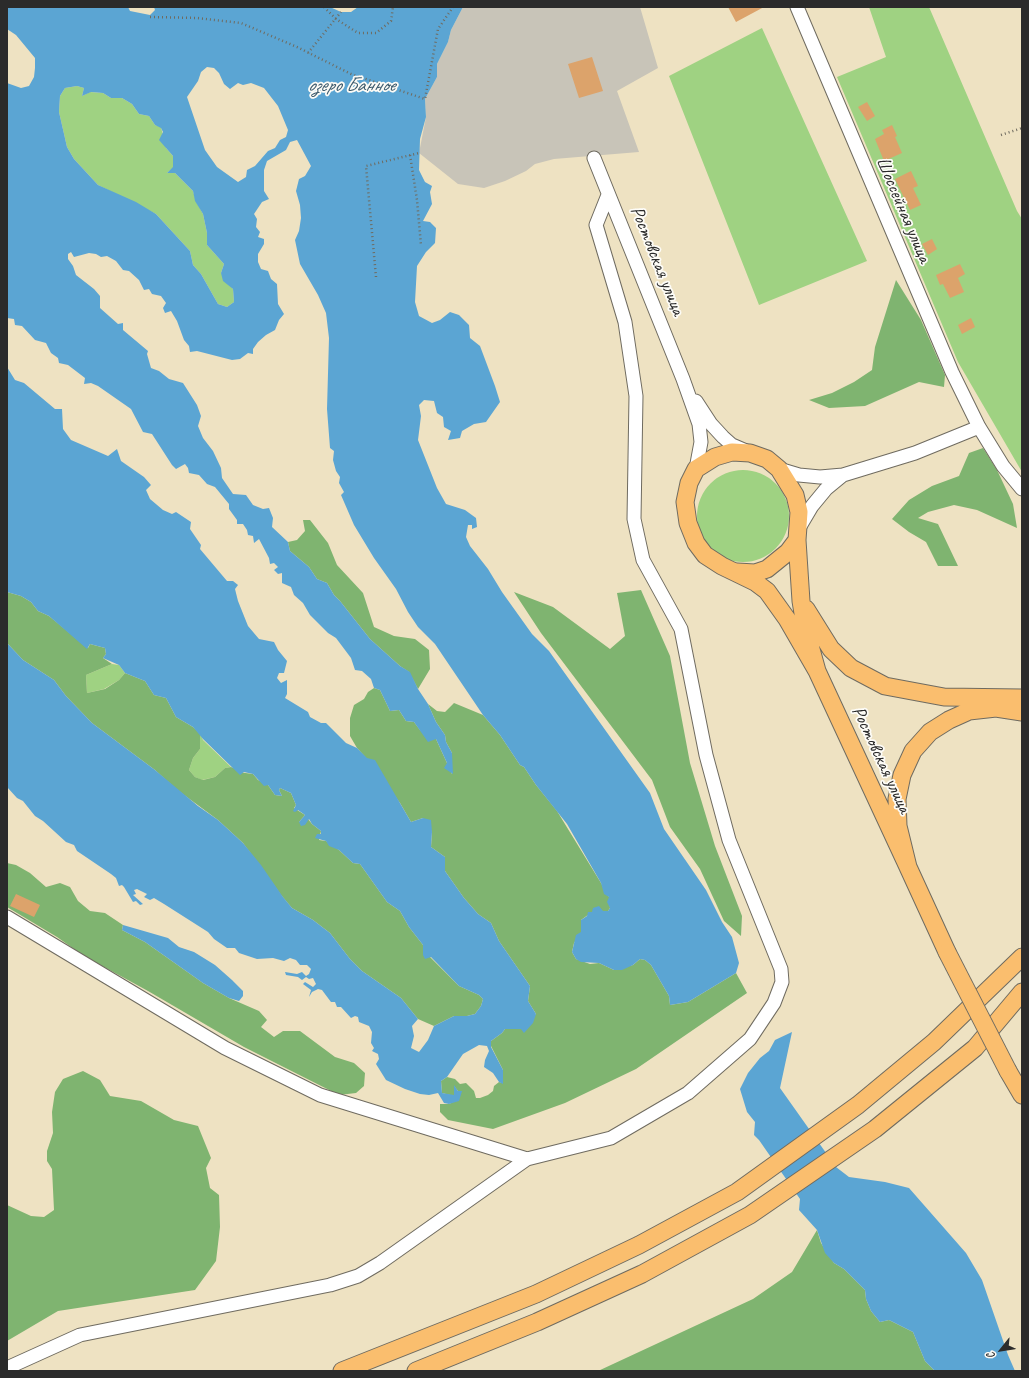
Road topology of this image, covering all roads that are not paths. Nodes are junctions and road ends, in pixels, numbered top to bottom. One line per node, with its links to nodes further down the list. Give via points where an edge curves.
1 (797, 7): 5 (street, Шоссейная улица, via 952,372)
2 (594, 158): 3 (street, Ростовская улица)
3 (608, 195): 4 (street, Ростовская улица); 22 (street, via 596,225 626,322 636,396 634,519 643,560 682,629 706,755 729,840 780,969 782,982 774,1003 750,1039 688,1093 611,1138)
4 (683, 379): 6 (street, via 711,424 732,445); 7 (street, via 699,424 702,442)
5 (979, 427): 9 (street, via 915,453); 10 (street, Шоссейная улица, via 1003,466)
6 (750, 453): 7 (main road, via 732,452 715,457); 8 (main road, via 767,459)
7 (696, 469): 12 (main road, via 689,483 685,502 688,523 696,543 705,555)
8 (779, 469): 9 (street, via 798,475); 11 (main road, via 795,496 799,512)
9 (843, 475): 11 (street, via 826,489 812,506)
10 (1022, 489)
11 (798, 534): 12 (main road, via 788,552 767,568 755,573); 13 (main road)
12 (737, 572): 14 (main road, via 767,591 777,603)
13 (801, 601): 14 (main road); 15 (main road, via 831,649 851,668 885,686 944,697)
14 (817, 671): 17 (main road, Ростовская улица)
15 (1022, 698)
16 (1022, 712): 17 (main road, via 996,708 969,711 930,732 913,752 902,775 897,799 898,826)
17 (908, 867): 21 (main road, bridge, via 947,952)
18 (7, 917): 22 (street, via 225,1048 320,1095)
19 (1022, 957): 24 (main road, via 934,1042 858,1105 738,1192 639,1245 536,1294)
20 (1022, 992): 25 (main road, via 975,1048 875,1129 750,1215 642,1274 537,1322)
21 (1022, 1095)
22 (527, 1159): 23 (street, via 358,1276 330,1285 80,1335)
23 (7, 1368)
24 (342, 1371)
25 (416, 1371)

